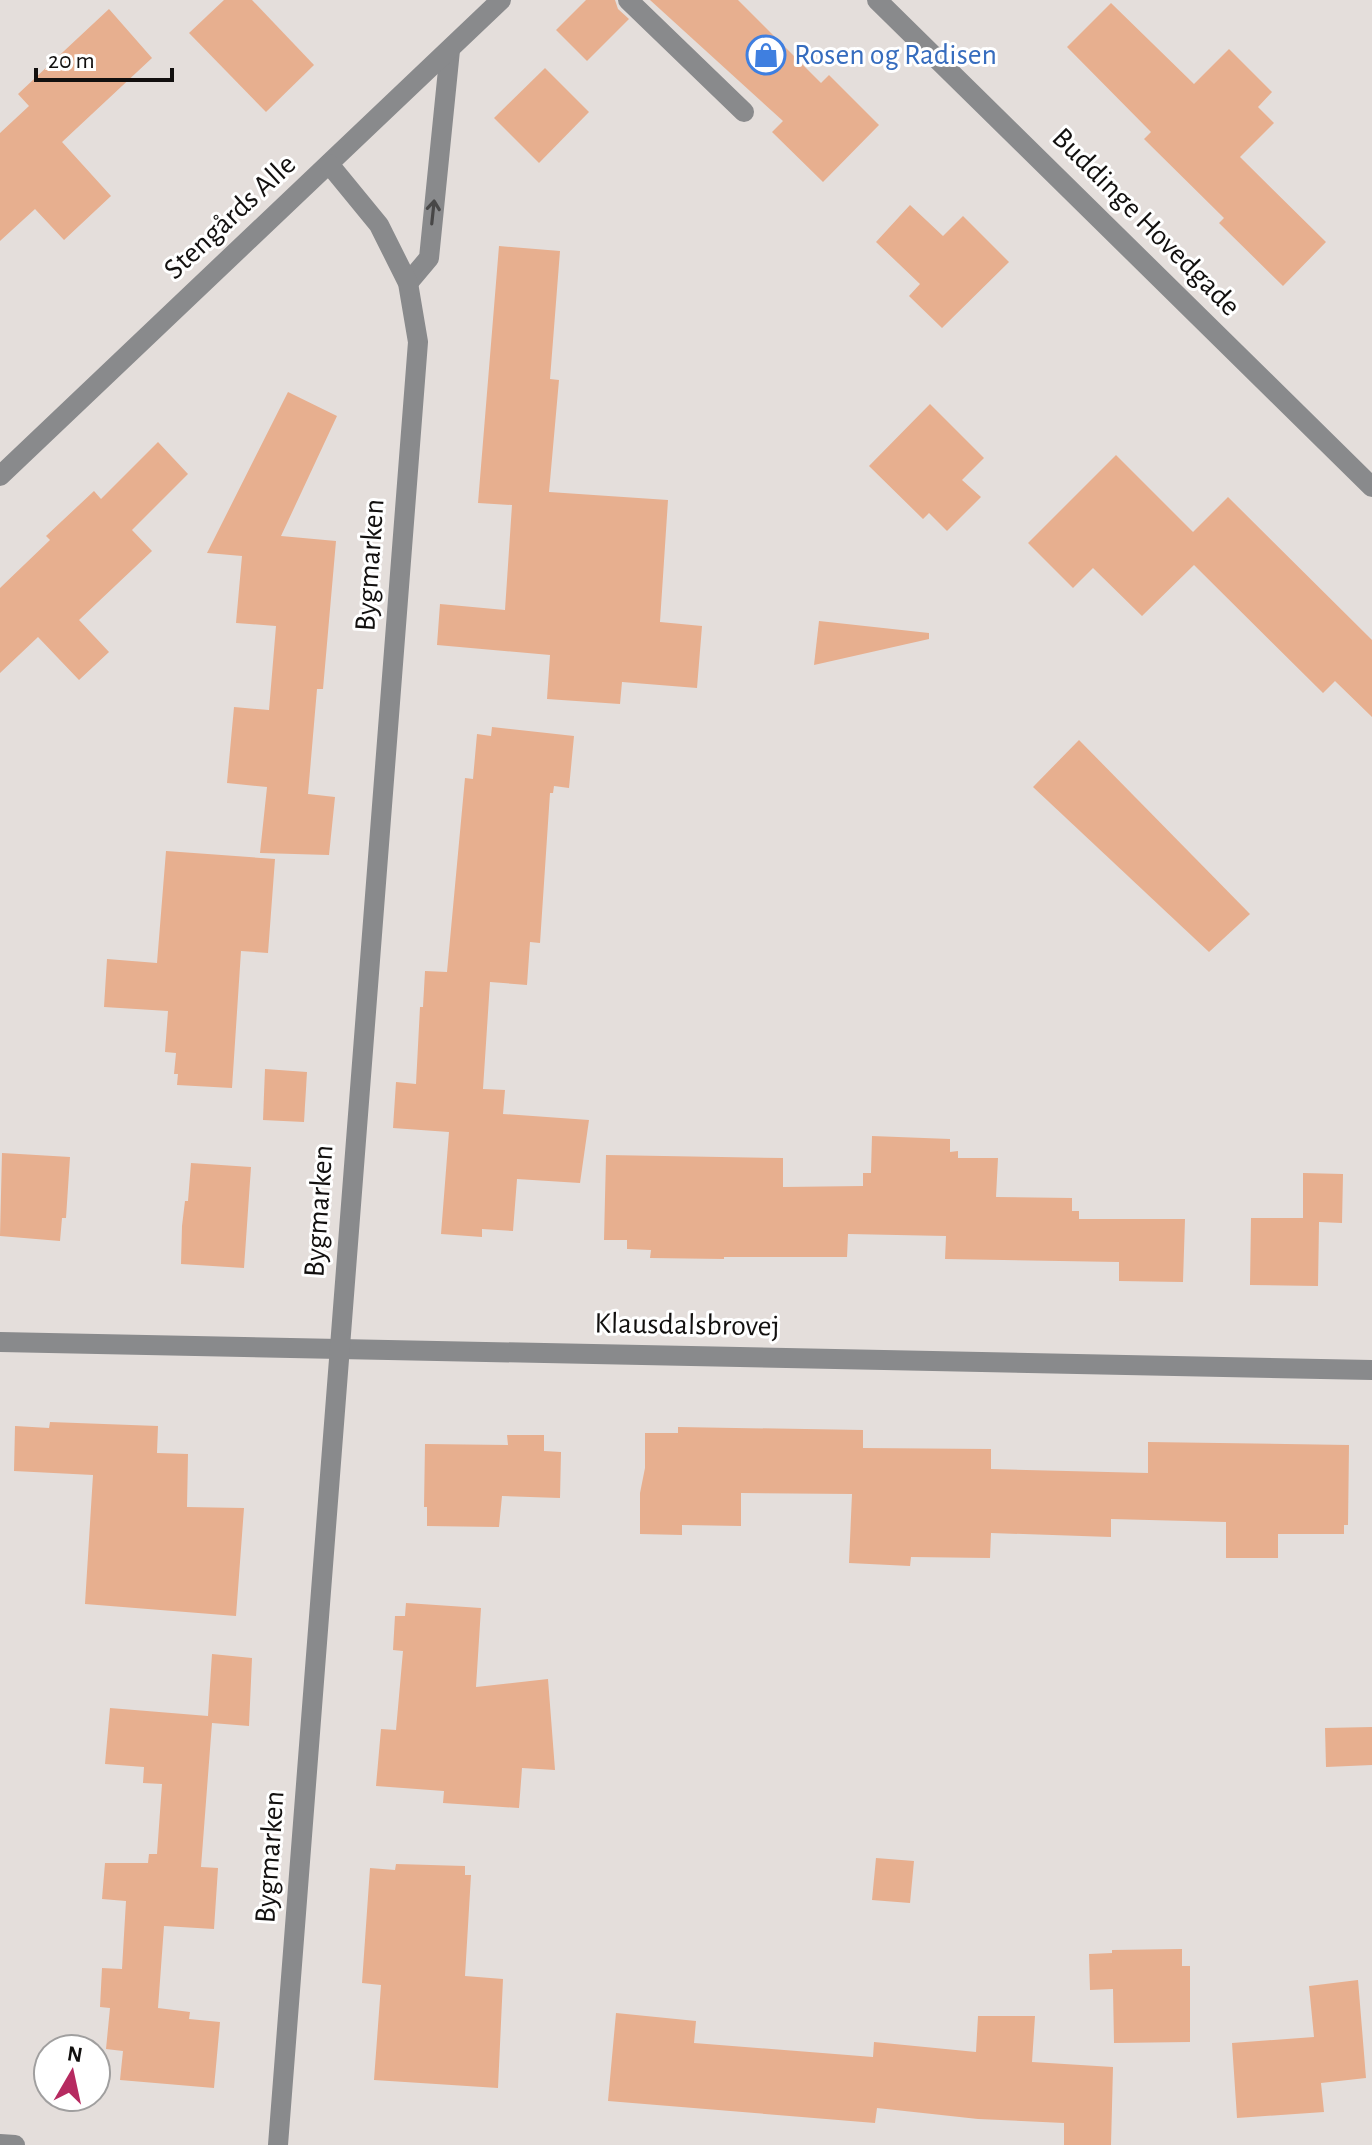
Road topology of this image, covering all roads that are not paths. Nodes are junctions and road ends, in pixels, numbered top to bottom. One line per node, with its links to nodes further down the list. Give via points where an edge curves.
1 (501, 0): 4 (street, Stengårds Alle)
2 (628, 0): 5 (street)
3 (877, 0): 9 (street, Buddinge Hovedgade)
4 (450, 50): 6 (street, Stengårds Alle); 7 (street, one-way to 4, via 429,258)
5 (744, 112)
6 (329, 164): 7 (street, Bygmarken, via 379,225); 8 (street, Stengårds Alle)
7 (408, 283): 11 (street, Bygmarken, via 418,342)
8 (0, 476)
9 (1372, 487)
10 (0, 1342): 11 (street, Klausdalsbrovej)
11 (339, 1347): 12 (street, Klausdalsbrovej); 15 (street, Bygmarken)
12 (1372, 1370)
13 (0, 2144): 14 (street)
14 (15, 2145)
15 (278, 2145)

